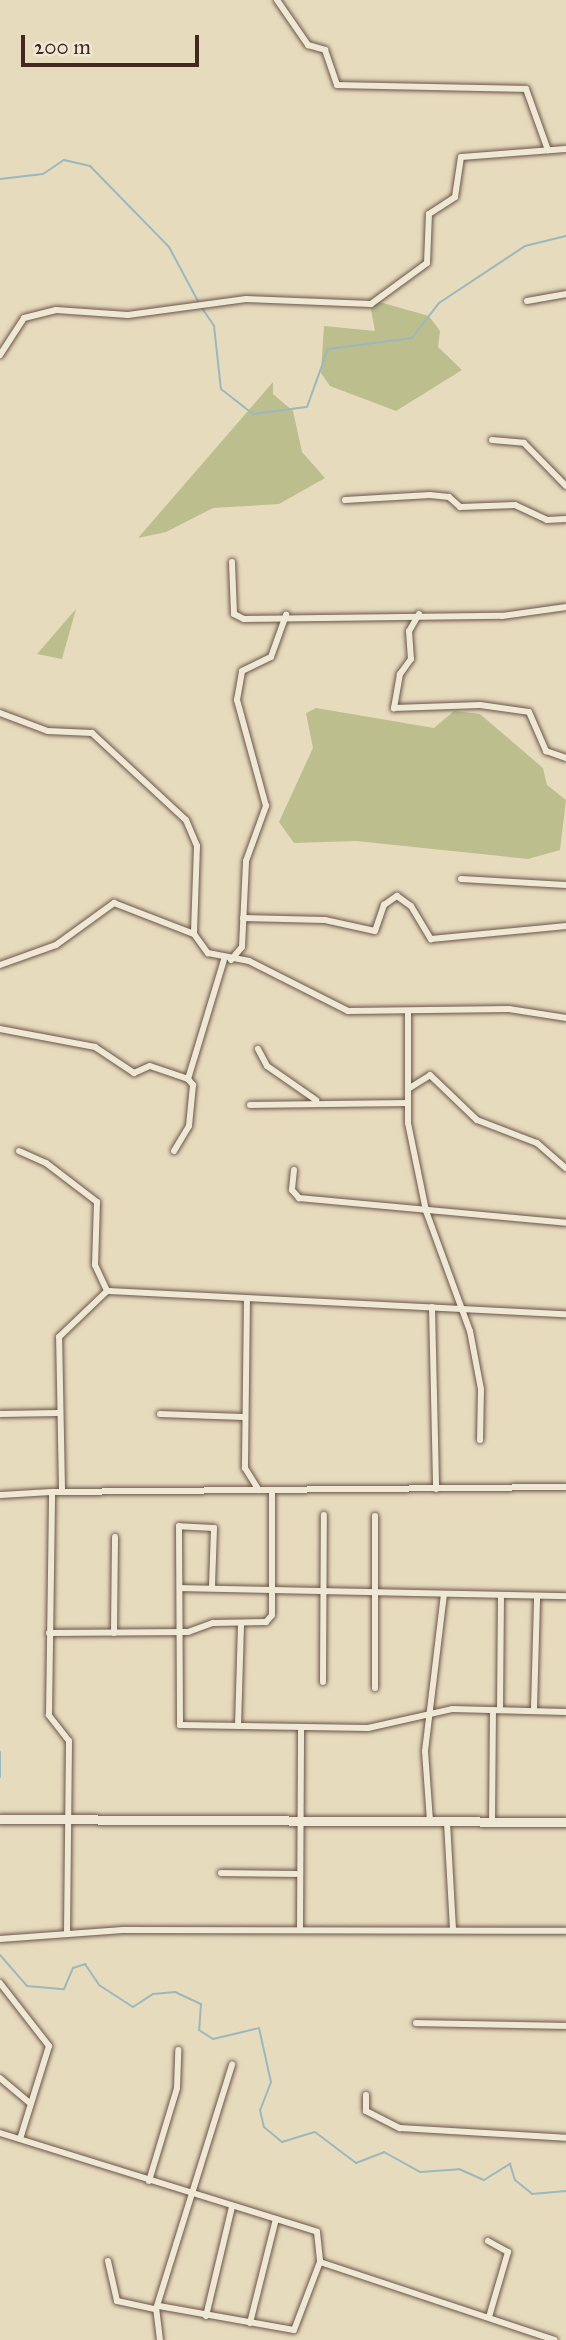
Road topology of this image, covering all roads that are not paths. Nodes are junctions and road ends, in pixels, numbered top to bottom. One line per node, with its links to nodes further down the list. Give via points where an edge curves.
1 (277, 0): 3 (street, via 308,45 325,50 337,85 526,89)
2 (566, 149): 3 (street)
3 (548, 150): 6 (street, via 461,157 454,197 429,214 427,263 371,304 246,299 128,316 56,310 24,318)
4 (566, 294): 5 (street)
5 (527, 301)
6 (0, 355)
7 (492, 440): 8 (street, via 524,443)
8 (566, 486)
9 (345, 500): 10 (street, via 430,495 449,497 460,508 515,505 547,520)
10 (566, 519)
11 (232, 562): 14 (street, via 237,618)
12 (566, 607): 13 (street, via 502,616)
13 (419, 614): 14 (street, via 361,621); 16 (street, via 409,631 411,659 400,674 394,708 480,705 529,712 546,751)
14 (286, 615): 19 (street, via 271,657 242,671 237,700 266,806 246,861)
15 (0, 713): 21 (street, via 48,731 92,733 186,820 197,846)
16 (566, 758)
17 (461, 879): 18 (street)
18 (566, 885)
19 (243, 918): 20 (street, via 325,920 375,931 383,905 397,896 411,906 431,939); 22 (street, via 242,947)
20 (566, 926)
21 (194, 934): 22 (street, via 202,948); 23 (street, via 114,902 56,945)
22 (227, 960): 24 (street, via 248,961 337,1009); 28 (street)
23 (0, 965)
24 (408, 1013): 25 (street, via 509,1009); 29 (street)
25 (566, 1018)
26 (0, 1029): 28 (street, via 95,1046 134,1073 150,1066)
27 (258, 1049): 30 (street, via 267,1066 295,1079)
28 (188, 1079): 34 (street, via 194,1085 189,1126)
29 (408, 1090): 31 (street); 35 (street, via 430,1074 477,1120 544,1147)
30 (316, 1100): 31 (street); 32 (street)
31 (405, 1103): 37 (street)
32 (250, 1105)
33 (19, 1151): 39 (street, via 46,1163 97,1202 95,1265)
34 (174, 1151)
35 (566, 1168)
36 (294, 1170): 37 (street, via 292,1190 299,1198)
37 (425, 1210): 38 (street); 42 (street)
38 (566, 1223)
39 (107, 1291): 40 (street); 44 (street, via 59,1338)
40 (247, 1299): 41 (street); 47 (street)
41 (432, 1307): 42 (street); 51 (street)
42 (461, 1307): 43 (street); 48 (street, via 481,1389)
43 (566, 1314)
44 (58, 1413): 45 (street); 50 (street)
45 (0, 1414)
46 (160, 1414): 47 (street)
47 (243, 1417): 52 (street, via 247,1479)
48 (480, 1440)
49 (566, 1487): 51 (street)
50 (62, 1489): 52 (street); 54 (street)
51 (436, 1489): 53 (street)
52 (259, 1490): 53 (street)
53 (272, 1490): 61 (street)
54 (52, 1492): 55 (street); 69 (street)
55 (0, 1495)
56 (324, 1516): 62 (street)
57 (375, 1516): 63 (street)
58 (115, 1537): 70 (street)
59 (212, 1586): 60 (street); 60 (street, via 214,1528 207,1524 179,1526); 61 (street)
60 (180, 1588): 71 (street)
61 (272, 1588): 62 (street); 68 (street, via 270,1619)
62 (326, 1588): 63 (street); 72 (street)
63 (377, 1588): 64 (street); 73 (street)
64 (444, 1594): 65 (street); 77 (street, via 436,1626)
65 (501, 1595): 67 (street); 75 (street)
66 (566, 1596): 67 (street)
67 (537, 1599): 74 (street)
68 (241, 1623): 71 (street); 78 (street)
69 (49, 1633): 70 (street); 81 (street, via 49,1715 69,1741)
70 (114, 1633): 71 (street)
71 (179, 1633): 78 (street, via 180,1725)
72 (323, 1682)
73 (375, 1688)
74 (534, 1708): 75 (street); 76 (street)
75 (496, 1709): 77 (street); 85 (street)
76 (566, 1712)
77 (433, 1714): 79 (street, via 386,1727); 83 (street, via 425,1751)
78 (238, 1726): 79 (street)
79 (301, 1727): 82 (street)
80 (0, 1819): 81 (street)
81 (67, 1821): 82 (street); 92 (street)
82 (298, 1821): 83 (street); 88 (street)
83 (430, 1821): 84 (street)
84 (447, 1822): 85 (street); 90 (street)
85 (492, 1822): 86 (street)
86 (566, 1822)
87 (221, 1873): 88 (street)
88 (296, 1874): 89 (street)
89 (300, 1930): 90 (street); 92 (street)
90 (453, 1930): 91 (street)
91 (566, 1931)
92 (67, 1933): 93 (street)
93 (0, 1939)
94 (0, 1983): 101 (street, via 49,2046)
95 (416, 2023): 96 (street)
96 (566, 2026)
97 (178, 2050): 105 (street, via 177,2088)
98 (232, 2065): 106 (street)
99 (0, 2078): 101 (street)
100 (366, 2095): 103 (street, via 366,2111 400,2128)
101 (31, 2104): 104 (street)
102 (0, 2133): 104 (street)
103 (566, 2138)
104 (20, 2139): 105 (street)
105 (149, 2181): 106 (street)
106 (190, 2193): 107 (street); 112 (street)
107 (232, 2207): 108 (street); 113 (street)
108 (276, 2220): 111 (street, via 317,2232); 115 (street)
109 (488, 2241): 114 (street, via 508,2252)
110 (108, 2261): 112 (street, via 117,2301)
111 (320, 2262): 114 (street); 115 (street, via 299,2328)
112 (158, 2308): 113 (street); 116 (street)
113 (206, 2316): 115 (street)
114 (489, 2318): 117 (street)
115 (250, 2323)
116 (160, 2340)
117 (554, 2340)

